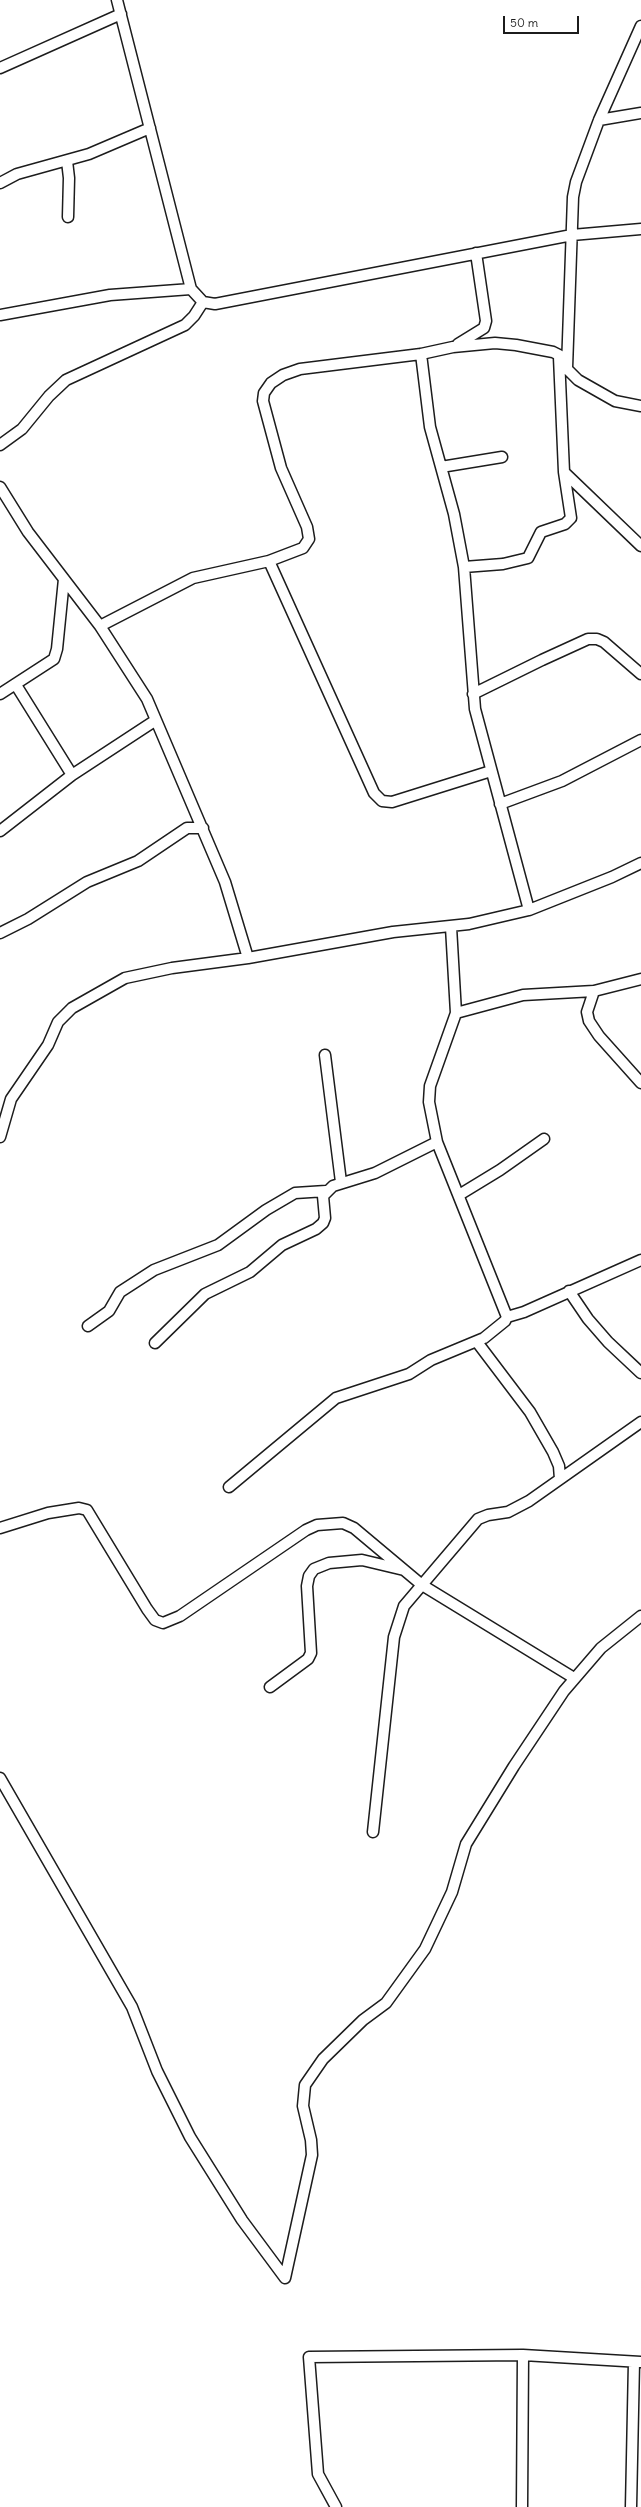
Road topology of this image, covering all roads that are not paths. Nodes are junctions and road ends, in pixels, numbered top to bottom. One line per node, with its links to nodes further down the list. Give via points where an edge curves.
1 (117, 0): 2 (street)
2 (121, 14): 4 (street); 7 (street)
3 (641, 26): 6 (street)
4 (0, 68)
5 (641, 113): 6 (street)
6 (599, 120): 12 (street, via 576,182)
7 (150, 128): 8 (street); 14 (street)
8 (67, 161): 9 (street, via 17,174); 10 (street)
9 (0, 183)
10 (68, 217)
11 (641, 229): 12 (street)
12 (572, 235): 13 (street); 20 (street)
13 (476, 253): 15 (street, via 215,304); 17 (street, via 486,308 484,328)
14 (191, 289): 15 (street); 16 (street, via 110,295)
15 (202, 302): 22 (street, via 185,325 66,380 22,429)
16 (0, 315)
17 (453, 347): 18 (street); 19 (street, via 495,343 543,349)
18 (421, 354): 24 (street, via 430,427); 28 (street, via 300,369 271,383 264,393 266,414 281,468 307,527 309,539 303,548)
19 (559, 355): 20 (street); 25 (street)
20 (567, 369): 21 (street, via 578,380 615,400)
21 (641, 406)
22 (0, 445)
23 (502, 457): 24 (street)
24 (440, 467): 29 (street, via 454,514)
25 (564, 472): 27 (street); 29 (street, via 571,514 569,522 541,532 531,555 523,560)
26 (0, 487): 30 (street, via 28,532)
27 (641, 546)
28 (269, 561): 31 (street, via 193,578); 38 (street, via 374,792 382,800 392,802)
29 (464, 567): 35 (street)
30 (64, 579): 31 (street); 33 (street, via 54,659)
31 (100, 626): 36 (street, via 147,699)
32 (641, 674): 35 (street, via 604,642 597,639 588,640)
33 (16, 685): 34 (street); 39 (street)
34 (0, 694)
35 (473, 694): 38 (street)
36 (156, 720): 39 (street); 41 (street)
37 (641, 740): 40 (street, via 562,781)
38 (491, 771): 40 (street)
39 (72, 775): 42 (street)
40 (500, 804): 44 (street)
41 (203, 828): 46 (street, via 187,828 138,861 87,882 28,920); 47 (street, via 225,882)
42 (0, 831)
43 (641, 863): 44 (street)
44 (529, 910): 45 (street)
45 (451, 927): 47 (street, via 393,932); 50 (street)
46 (0, 933)
47 (248, 958): 53 (street, via 135,975 72,1008 58,1022 48,1045 11,1098)
48 (641, 979): 49 (street)
49 (594, 991): 50 (street, via 523,995); 52 (street, via 587,1012 589,1022)
50 (456, 1013): 55 (street, via 430,1086 429,1102)
51 (324, 1055): 56 (street)
52 (641, 1083)
53 (0, 1137)
54 (544, 1139): 58 (street)
55 (437, 1142): 56 (street, via 375,1173); 58 (street)
56 (341, 1182): 57 (street)
57 (326, 1191): 62 (street, via 295,1193 266,1210 218,1245 154,1270 120,1292 109,1311); 64 (street, via 323,1196 323,1223 282,1245 250,1272 205,1294)
58 (458, 1195): 61 (street)
59 (641, 1260): 60 (street)
60 (569, 1291): 61 (street); 65 (street, via 608,1342)
61 (507, 1317): 63 (street, via 500,1326)
62 (88, 1326)
63 (477, 1342): 67 (street, via 530,1412 553,1452 559,1466); 68 (street, via 431,1360 405,1376 336,1398)
64 (156, 1343)
65 (641, 1373)
66 (641, 1422): 67 (street)
67 (560, 1479): 71 (street, via 514,1510 478,1519)
68 (229, 1487)
69 (0, 1528): 70 (street, via 48,1513 79,1508 87,1510 147,1609 155,1620 163,1623 180,1616 317,1525 343,1523 354,1528)
70 (406, 1570): 71 (street); 74 (street, via 362,1560 329,1563 314,1569 307,1586 311,1653 308,1659)
71 (422, 1585): 73 (street); 76 (street, via 404,1606 397,1622)
72 (641, 1616): 73 (street, via 601,1648)
73 (574, 1678): 75 (street, via 514,1766 466,1844 452,1892 425,1949 386,2003 363,2020 323,2059 302,2091 312,2155 285,2278 242,2220 190,2137 157,2071 132,2007)
74 (270, 1687)
75 (0, 1778)
76 (373, 1832)
77 (523, 2355): 78 (street); 79 (street, via 309,2357 318,2474); 80 (street)
78 (637, 2362): 81 (street)
79 (336, 2507)
80 (522, 2507)
81 (631, 2507)

